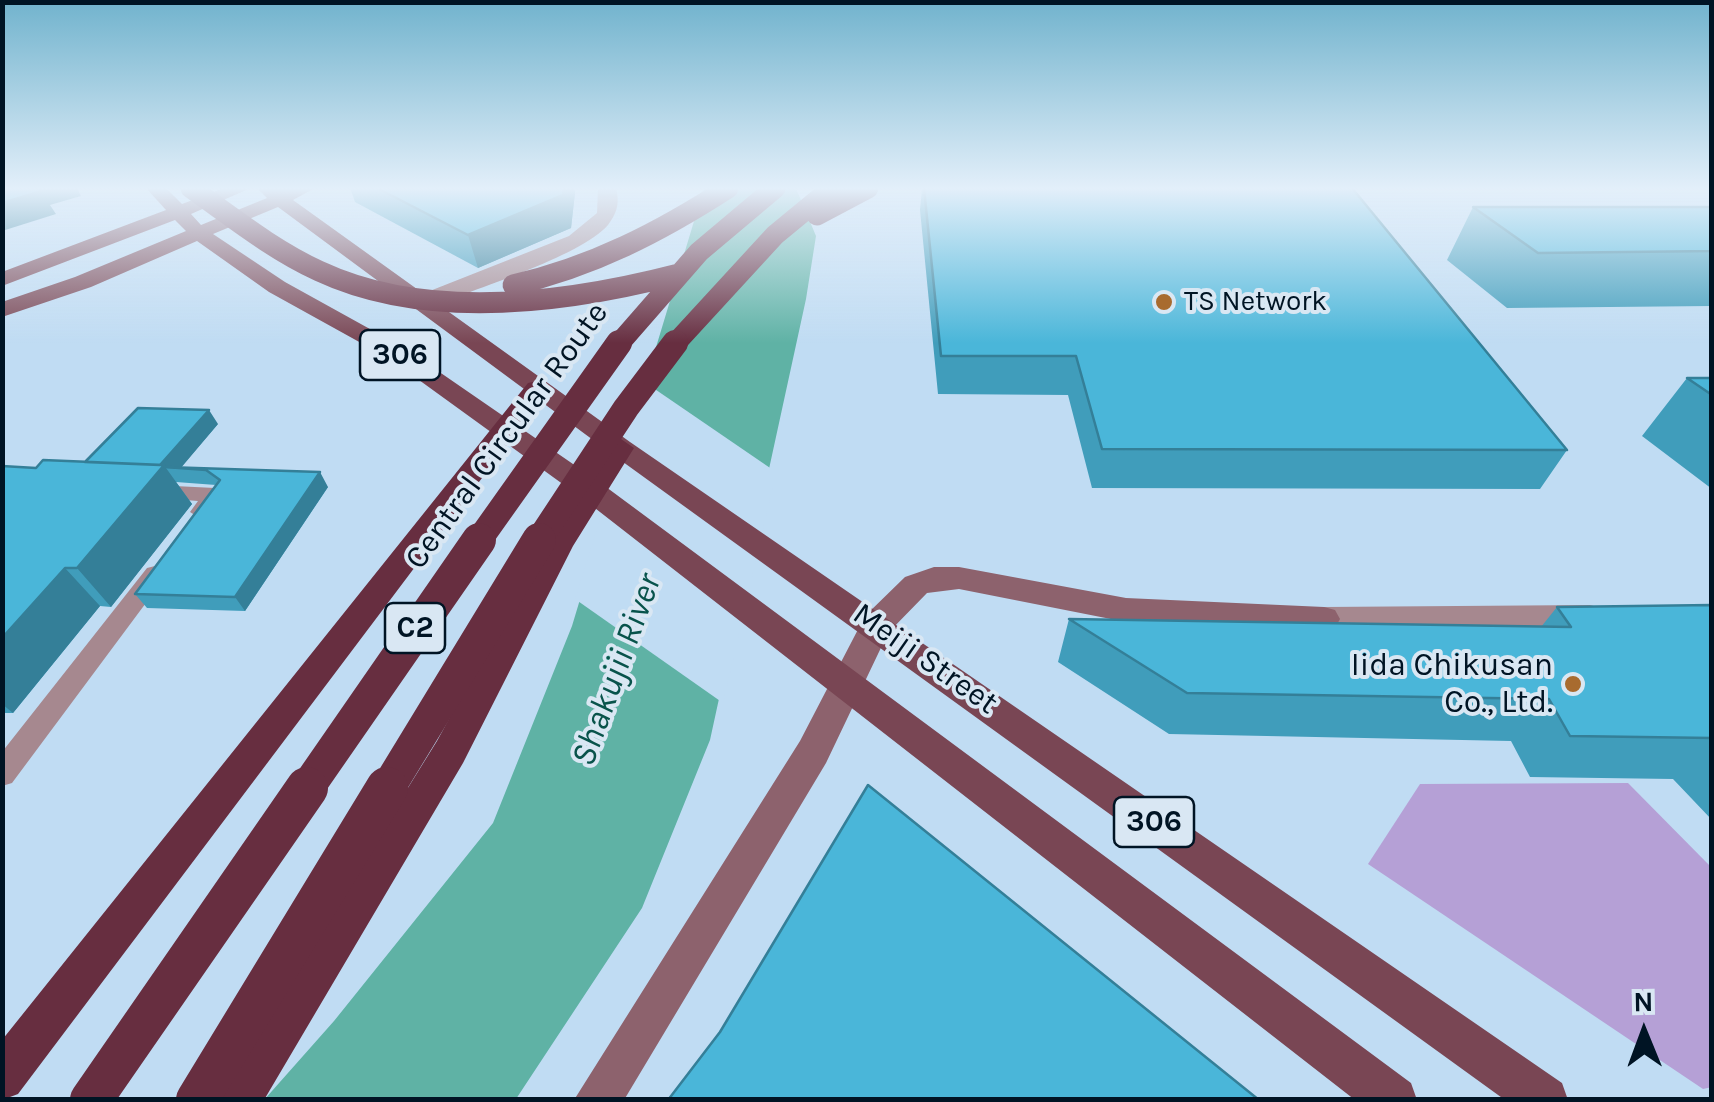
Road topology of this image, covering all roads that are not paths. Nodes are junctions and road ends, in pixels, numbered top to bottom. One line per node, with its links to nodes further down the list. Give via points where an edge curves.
1 (111, 239): 12 (main road)
2 (185, 239): 14 (main road)
3 (207, 239): 16 (main road, Meiji Street / 306, via 398,354)
4 (270, 239): 10 (highway, bridge, via 321,272 391,292 468,301 555,298 650,282)
5 (300, 239): 8 (highway, bridge, via 376,276 476,287 583,268)
6 (333, 239): 13 (main road, 306)
7 (577, 239): 13 (street)
8 (644, 239)
9 (713, 239): 28 (highway, Central Circular Route / C2, bridge, via 592,377)
10 (766, 239)
11 (769, 239): 29 (highway, C2, bridge, via 655,373 561,503)
12 (2, 280)
13 (420, 303): 15 (main road, Meiji Street / 306)
14 (2, 310)
15 (537, 388): 16 (highway); 17 (main road, Meiji Street / 306)
16 (504, 430): 19 (main road, Meiji Street / 306); 27 (highway)
17 (621, 448): 19 (highway); 24 (main road, Meiji Street / 306)
18 (138, 491): 20 (lane, via 214,495)
19 (592, 492): 25 (main road, Meiji Street / 306); 30 (highway, via 450,752)
20 (191, 526)
21 (168, 557): 26 (lane)
22 (1618, 616): 23 (street)
23 (1324, 618): 24 (street, via 1126,610 934,578 916,585)
24 (876, 624): 25 (street); 33 (main road, Meiji Street / 306)
25 (846, 682): 31 (street, via 813,752); 32 (main road, Meiji Street / 306)
26 (2, 774)
27 (2, 1078)
28 (91, 1100)
29 (197, 1100)
30 (236, 1100)
31 (597, 1100)
32 (1394, 1100)
33 (1545, 1100)

